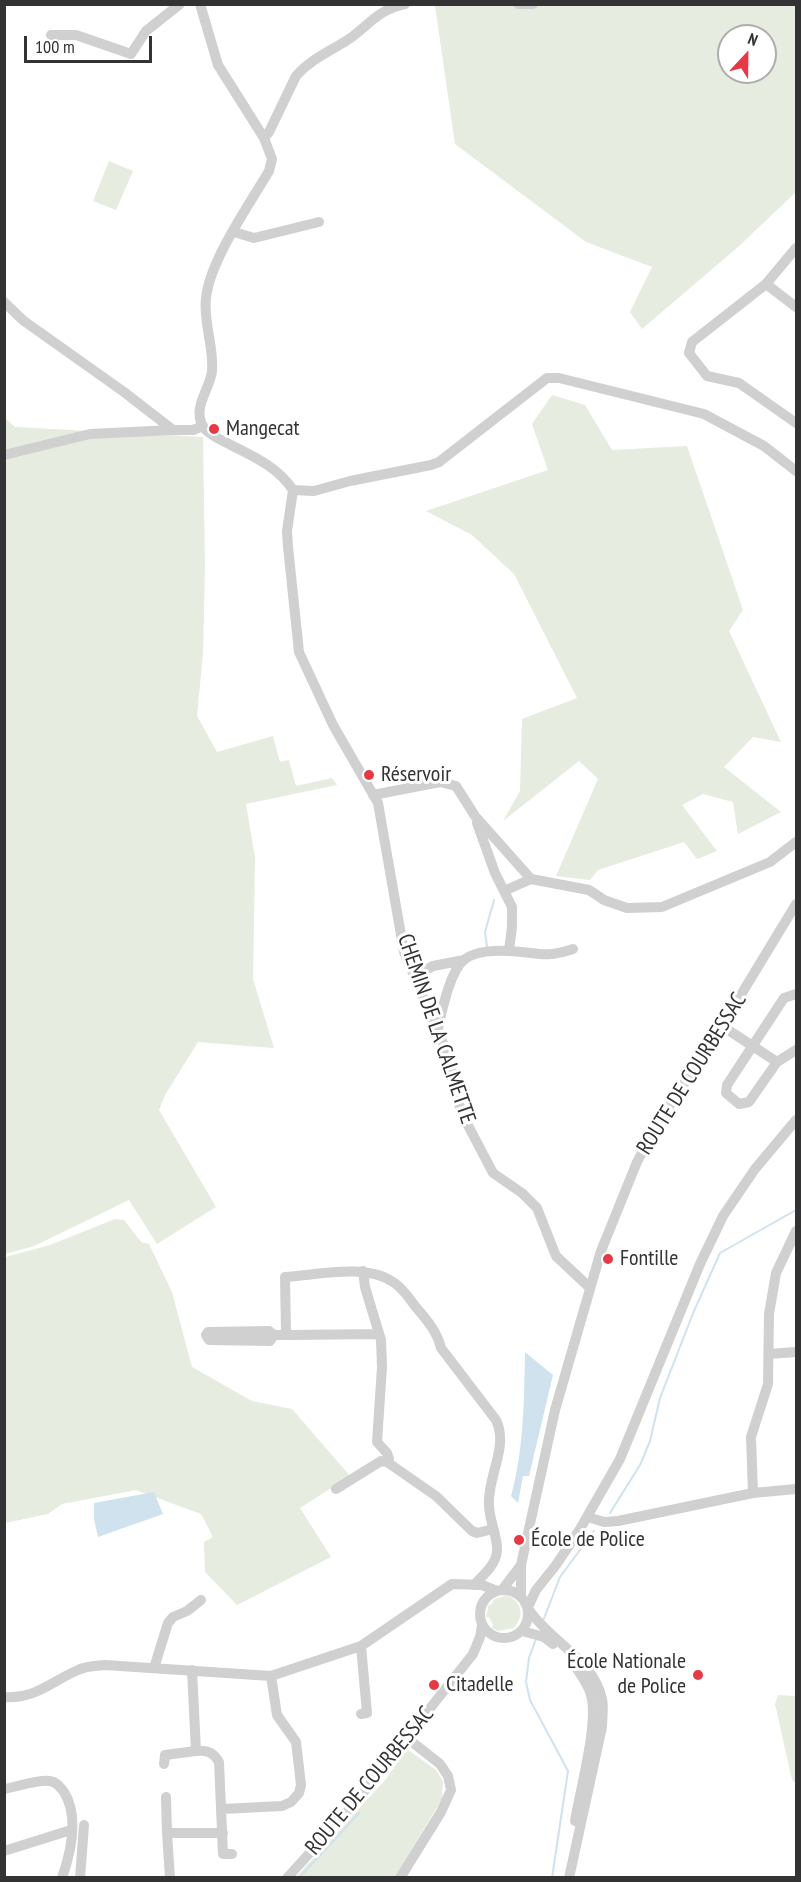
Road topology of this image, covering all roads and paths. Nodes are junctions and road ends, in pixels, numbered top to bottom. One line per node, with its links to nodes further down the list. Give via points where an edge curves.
1 (180, 4): 6 (street, via 146,31 131,54 76,35)
2 (200, 4): 7 (street, via 218,65)
3 (405, 4): 7 (street, via 376,15 302,70)
4 (518, 4): 5 (street)
5 (533, 4)
6 (51, 35)
7 (264, 138): 9 (street, via 272,159 269,171)
8 (320, 222): 9 (street, via 254,238)
9 (234, 232): 15 (street, via 216,262 206,297 212,372 200,408)
10 (796, 248): 11 (street)
11 (766, 284): 13 (street); 14 (street, via 692,342 689,353 707,376 739,383)
12 (4, 302): 16 (street, via 24,321)
13 (796, 307)
14 (796, 423)
15 (203, 426): 16 (street); 19 (street, via 268,465)
16 (173, 430): 17 (street, via 90,434)
17 (4, 455)
18 (796, 471): 19 (street, via 764,446 704,414 547,378 439,462 314,491)
19 (293, 490): 20 (street, CHEMIN DE LA CALMETTE, via 288,547 299,652)
20 (373, 795): 21 (street, via 440,782 456,786); 29 (street, CHEMIN DE LA CALMETTE, via 378,803 404,952)
21 (475, 816): 23 (street); 24 (street)
22 (796, 842): 23 (street, via 770,862 662,907 627,908 589,890)
23 (531, 879): 24 (street)
24 (504, 891): 27 (street, via 512,908)
25 (796, 904): 31 (street, ROUTE DE COURBESSAC)
26 (573, 949): 27 (street, via 536,955)
27 (509, 950): 28 (street, via 484,952)
28 (464, 960): 29 (street, via 433,966); 32 (street, via 446,996)
29 (414, 976): 32 (street, CHEMIN DE LA CALMETTE)
30 (796, 994): 33 (street, via 784,998)
31 (722, 1026): 33 (street); 39 (street, ROUTE DE COURBESSAC, via 658,1123 638,1162)
32 (438, 1028): 39 (street, CHEMIN DE LA CALMETTE, via 461,1112 493,1173 537,1208 556,1256)
33 (752, 1046): 35 (street); 35 (street, via 727,1085 726,1093 740,1104 749,1101)
34 (796, 1050): 35 (street)
35 (777, 1062)
36 (796, 1120): 49 (street, via 754,1169 723,1216 624,1450)
37 (796, 1231): 44 (street, via 776,1273 769,1314)
38 (363, 1271): 40 (street); 42 (street, via 285,1277); 50 (street, via 383,1276 403,1289 500,1429 490,1488)
39 (590, 1288): 51 (street, ROUTE DE COURBESSAC, via 555,1410)
40 (378, 1334): 42 (street); 45 (street, via 382,1367 377,1442 387,1453)
41 (274, 1335): 41 (street, via 269,1331 206,1335 209,1340 270,1341); 42 (street)
42 (288, 1335)
43 (796, 1352): 44 (street)
44 (769, 1354): 48 (street, via 768,1384 751,1437)
45 (387, 1462): 46 (street, via 381,1461); 50 (street, via 436,1496 472,1531)
46 (336, 1489)
47 (796, 1489): 48 (street)
48 (753, 1493): 49 (street, via 618,1521)
49 (588, 1517): 55 (street)
50 (493, 1529): 52 (street, via 497,1550 492,1564 479,1571)
51 (521, 1564): 53 (street, ROUTE DE COURBESSAC); 55 (street, ROUTE DE COURBESSAC)
52 (474, 1585): 53 (street); 56 (street); 60 (street, via 452,1584)
53 (499, 1590): 55 (street, via 509,1590); 56 (street, via 484,1600)
54 (201, 1600): 62 (street, via 168,1623)
55 (525, 1602): 58 (street, via 529,1617); 85 (street, via 537,1621 583,1665 596,1682 603,1702 602,1727)
56 (480, 1608): 57 (street)
57 (482, 1625): 59 (street); 61 (street, ROUTE DE COURBESSAC)
58 (522, 1631): 59 (street); 84 (street, via 544,1637 559,1649 582,1676 591,1697 592,1729)
59 (501, 1639): 61 (street, ROUTE DE COURBESSAC)
60 (361, 1646): 64 (street); 66 (street, via 367,1713)
61 (473, 1654): 67 (street, ROUTE DE COURBESSAC)
62 (154, 1668): 63 (street); 65 (street, via 90,1666 32,1695)
63 (192, 1670): 64 (street); 68 (street)
64 (271, 1676): 72 (street, via 277,1715 296,1742 302,1785 291,1802 282,1806)
65 (4, 1697)
66 (361, 1714)
67 (407, 1738): 82 (street, ROUTE DE COURBESSAC); 83 (street, via 440,1764 451,1790)
68 (196, 1750): 69 (street, via 165,1755); 72 (street, via 215,1755 219,1762)
69 (164, 1764)
70 (4, 1789): 74 (street, via 58,1783 72,1813)
71 (166, 1797): 75 (street)
72 (222, 1809): 76 (street)
73 (84, 1825): 80 (street)
74 (71, 1830): 77 (street); 79 (street)
75 (167, 1833): 76 (street); 81 (street)
76 (223, 1833): 78 (street, via 223,1854)
77 (4, 1851)
78 (232, 1854)
79 (62, 1878)
80 (80, 1878)
81 (170, 1878)
82 (287, 1878)
83 (400, 1878)
84 (565, 1878)
85 (569, 1878)

